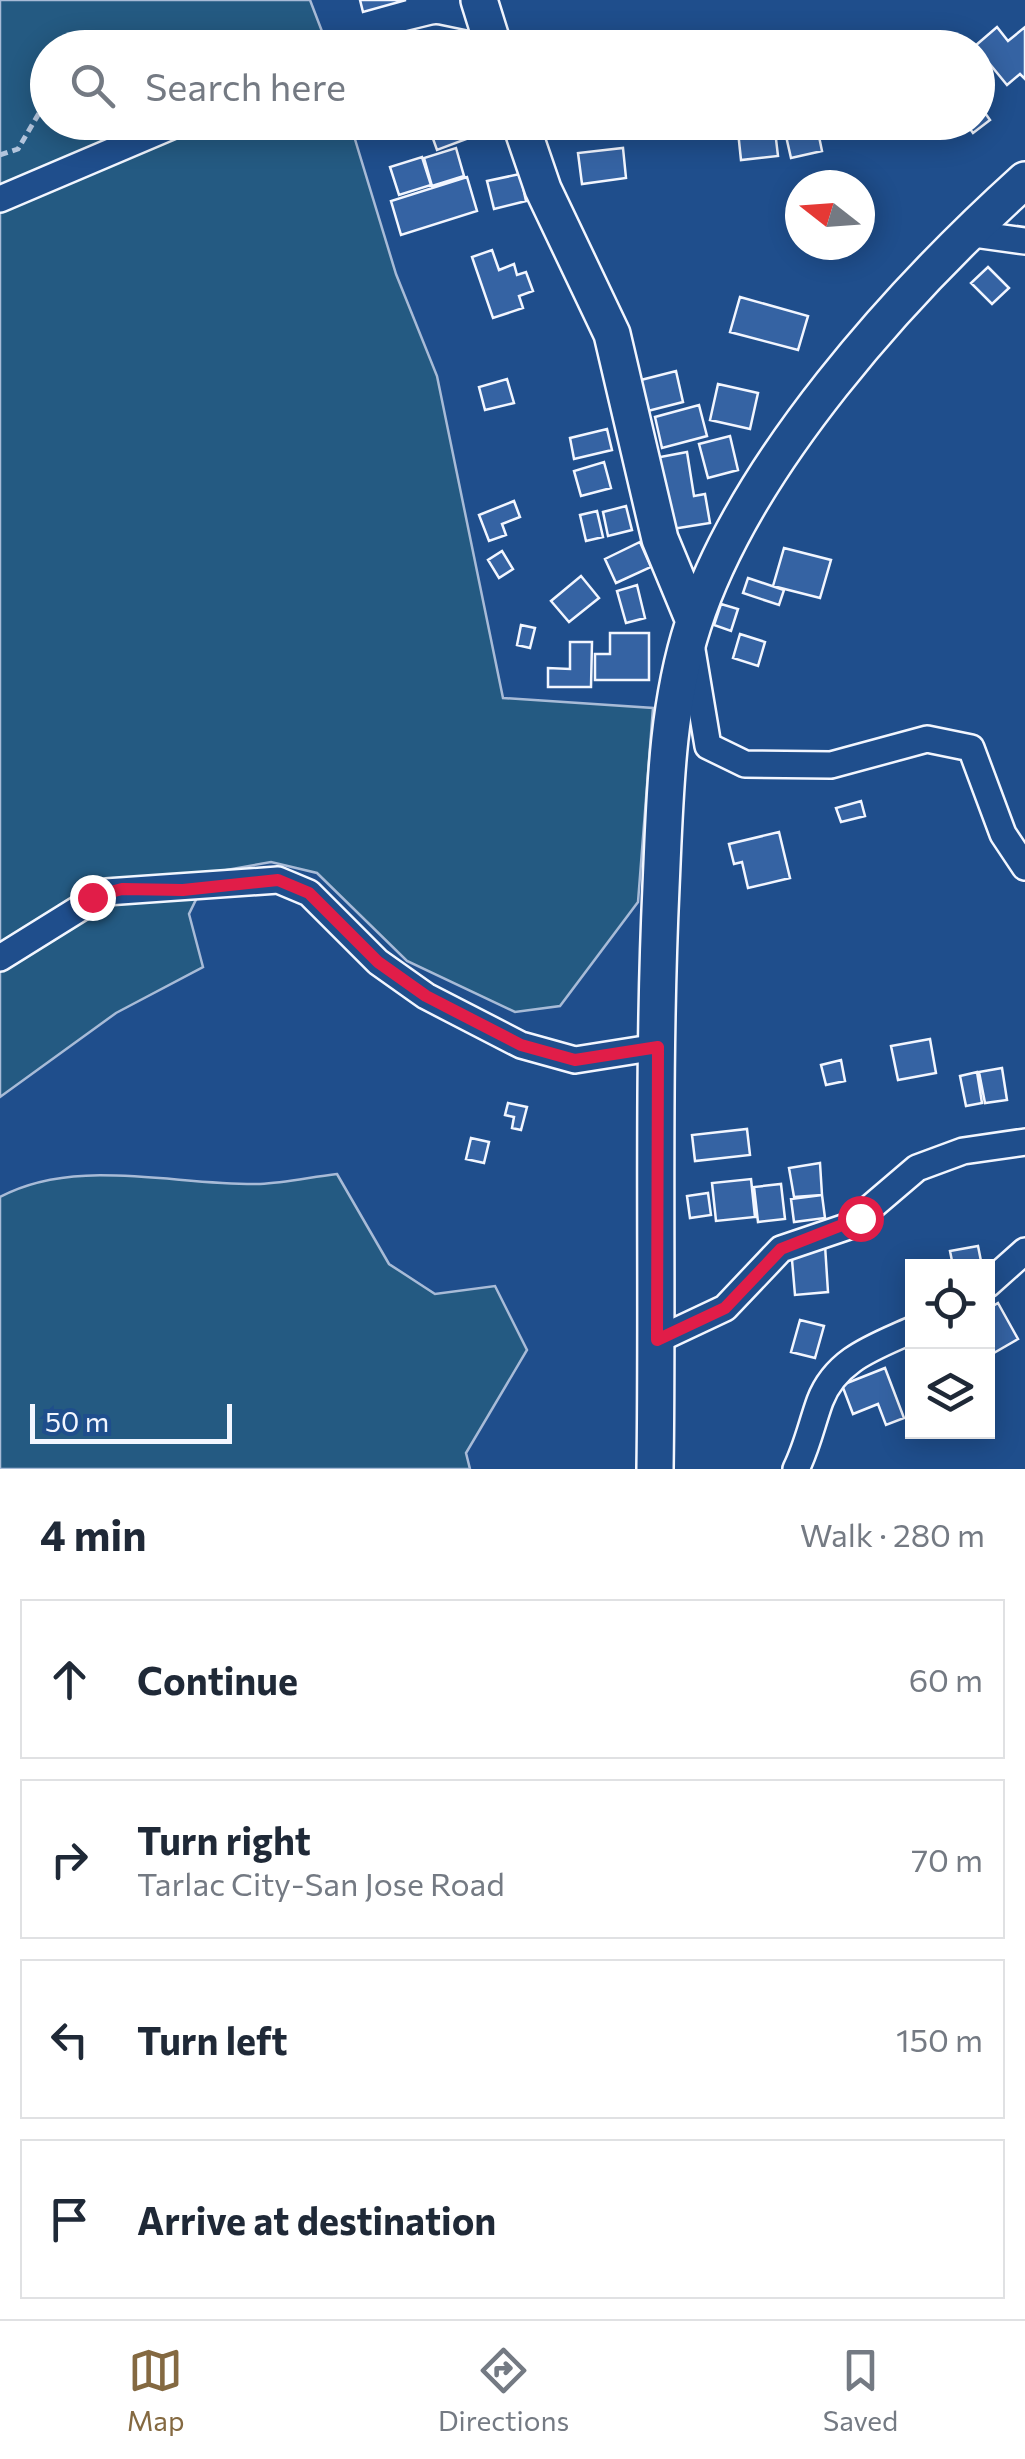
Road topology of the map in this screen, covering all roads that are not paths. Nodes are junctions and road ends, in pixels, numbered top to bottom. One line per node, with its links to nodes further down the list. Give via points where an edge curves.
1 (479, 0): 2 (main road)
2 (488, 30)
3 (139, 140): 6 (street)
4 (526, 140): 9 (main road, via 612,334 660,540)
5 (1025, 180): 7 (main road)
6 (0, 200)
7 (967, 233): 8 (street); 9 (main road, via 897,308 794,438 728,546)
8 (1025, 241)
9 (692, 628): 10 (street, via 708,746 745,764 831,765 927,739 970,748 1003,834); 12 (main road, via 670,744)
10 (1025, 867)
11 (0, 958): 12 (street, via 106,892 278,880 309,893 378,962 426,996 521,1045 575,1060)
12 (658, 1047): 17 (main road)
13 (1025, 1142): 17 (street, via 974,1148 917,1168 849,1226 781,1249 725,1308)
14 (1025, 1251): 15 (street)
15 (995, 1278)
16 (905, 1333): 19 (street, via 836,1372)
17 (657, 1340): 18 (main road)
18 (655, 1469)
19 (796, 1469)

